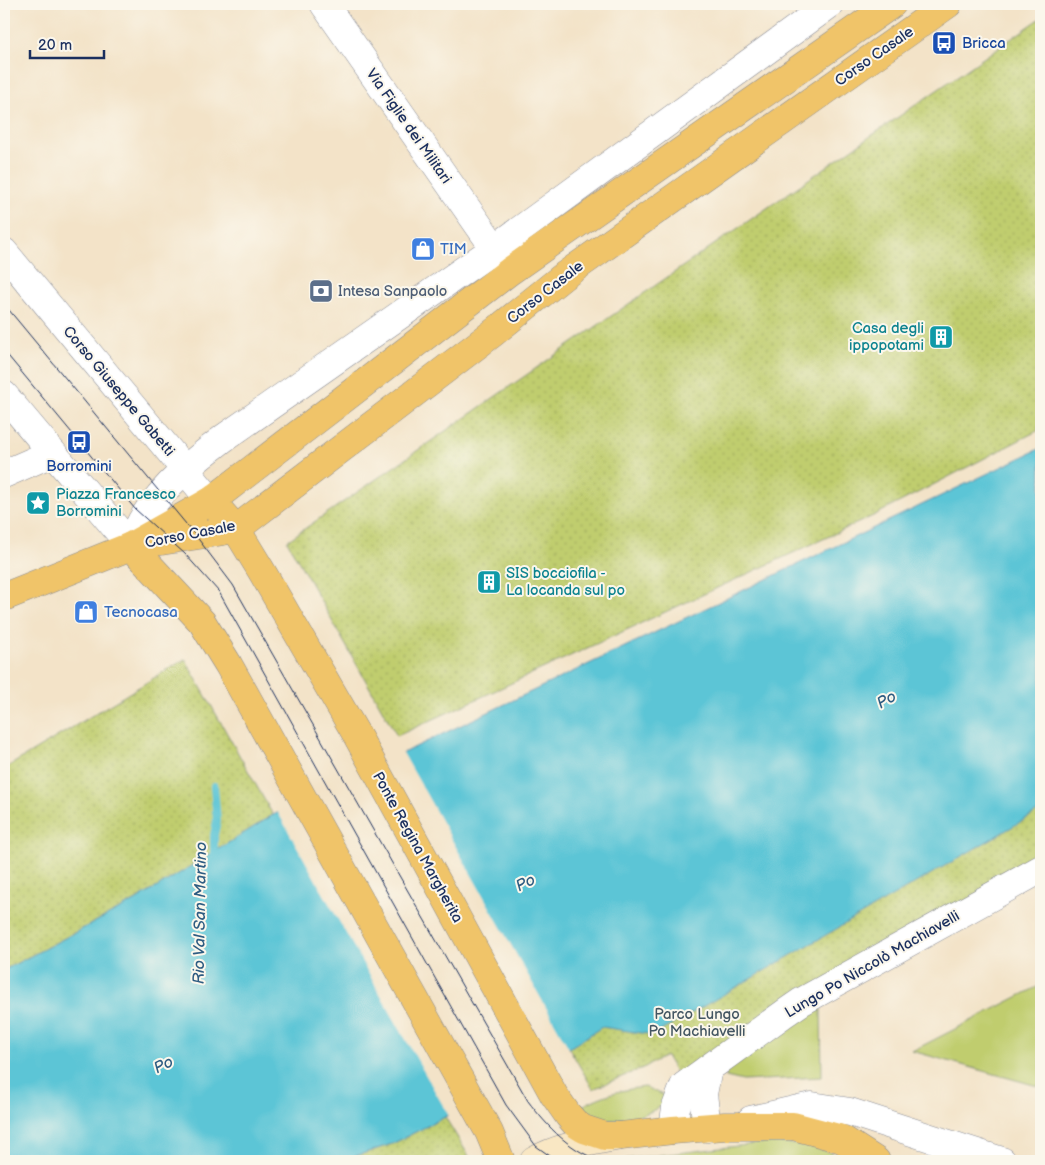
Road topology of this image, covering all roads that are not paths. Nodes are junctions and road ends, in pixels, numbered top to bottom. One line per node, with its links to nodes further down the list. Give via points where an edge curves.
1 (324, 4): 5 (street, Via Figlie dei Militari)
2 (830, 4): 5 (street, Corso Casale)
3 (892, 4): 7 (main road, Corso Casale)
4 (948, 4): 13 (main road, Corso Casale, via 565,275)
5 (494, 249): 7 (street); 10 (street, Corso Casale)
6 (4, 252): 10 (street, Corso Giuseppe Gabetti)
7 (510, 271): 12 (main road, Corso Casale)
8 (4, 395): 9 (street)
9 (52, 453): 11 (street); 14 (street)
10 (184, 469): 12 (street, Corso Giuseppe Gabetti); 14 (street, Corso Casale, via 143,518)
11 (4, 474)
12 (212, 502): 13 (main road, Corso Giuseppe Gabetti); 14 (main road, Corso Casale)
13 (236, 529): 14 (main road, Corso Casale); 18 (main road, Ponte Regina Margherita, via 355,732)
14 (130, 546): 15 (main road, Corso Casale); 23 (main road, via 202,622 489,1132)
15 (4, 597)
16 (1041, 869): 17 (street, Lungo Po Niccolò Machiavelli, via 801,1002)
17 (708, 1069): 19 (street, via 703,1094); 20 (street, Lungo Po Niccolò Machiavelli, via 684,1086 676,1107)
18 (550, 1086): 21 (main road, Ponte Regina Margherita, via 568,1115 584,1130 605,1136); 22 (main road, via 568,1128)
19 (716, 1127): 20 (main road, Ponte Regina Margherita); 25 (main road, Ponte Regina Margherita, via 794,1126 842,1139); 26 (street, via 812,1106 850,1112)
20 (673, 1130): 21 (main road, Ponte Regina Margherita)
21 (621, 1136): 22 (main road)
22 (568, 1154): 24 (main road, via 555,1150)
23 (501, 1161)
24 (534, 1161)
25 (876, 1161)
26 (1002, 1161)

